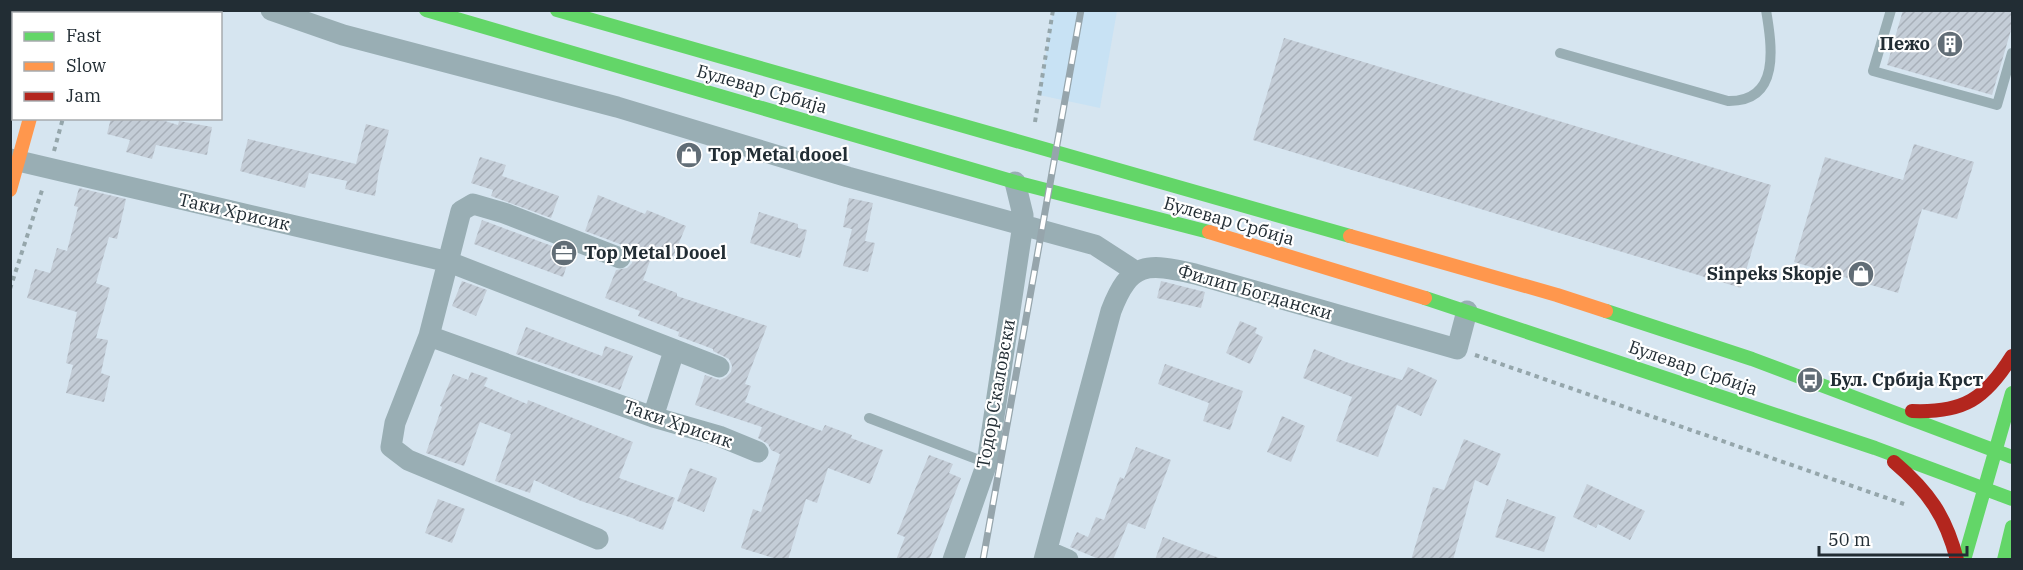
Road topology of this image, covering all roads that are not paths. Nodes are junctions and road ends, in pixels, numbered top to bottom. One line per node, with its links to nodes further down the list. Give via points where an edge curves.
1 (271, 10): 12 (street, via 343,35 617,107 848,177)
2 (426, 10): 10 (street, Булевар Србија)
3 (557, 10): 22 (street, Булевар Србија, via 1557,295)
4 (1766, 10): 6 (lane, via 1772,62 1769,73 1757,92 1738,102)
5 (1891, 10): 7 (lane, via 1874,71 1997,105)
6 (1560, 53)
7 (2013, 53)
8 (29, 120): 9 (street)
9 (15, 160): 11 (street); 14 (street, Таки Хрисик)
10 (1015, 182): 12 (street, Тодор Скаловски); 16 (street, Булевар Србија, via 1232,238)
11 (10, 190)
12 (1023, 224): 15 (street, via 1095,245); 29 (street, Тодор Скаловски)
13 (620, 258): 14 (street, via 473,204 461,210)
14 (449, 262): 17 (street); 18 (street, Таки Хрисик)
15 (1135, 272): 16 (street, Филип Богдански, via 1167,267 1457,349); 34 (street, via 1122,286 1111,311)
16 (1467, 311): 25 (street, Булевар Србија)
17 (429, 336): 23 (street, Таки Хрисик); 33 (street, via 395,423 391,447 408,460)
18 (674, 351): 20 (street, Таки Хрисик); 23 (street)
19 (2013, 356): 22 (street, via 1986,391 1957,409)
20 (719, 367)
21 (2013, 393): 26 (street)
22 (1890, 409): 26 (street, Булевар Србија)
23 (653, 417): 27 (street, Таки Хрисик)
24 (869, 418): 29 (lane)
25 (1875, 448): 30 (street, Булевар Србија); 37 (street, via 1935,501 1951,535)
26 (1996, 450): 28 (street, Булевар Србија); 30 (street)
27 (758, 452)
28 (2013, 457)
29 (987, 463): 35 (street, Тодор Скаловски)
30 (1984, 489): 31 (street, Булевар Србија); 38 (street)
31 (2013, 499)
32 (2013, 527): 39 (street)
33 (598, 539)
34 (1046, 555): 36 (street)
35 (953, 560)
36 (1068, 560)
37 (1957, 560)
38 (1964, 560)
39 (2004, 560)

